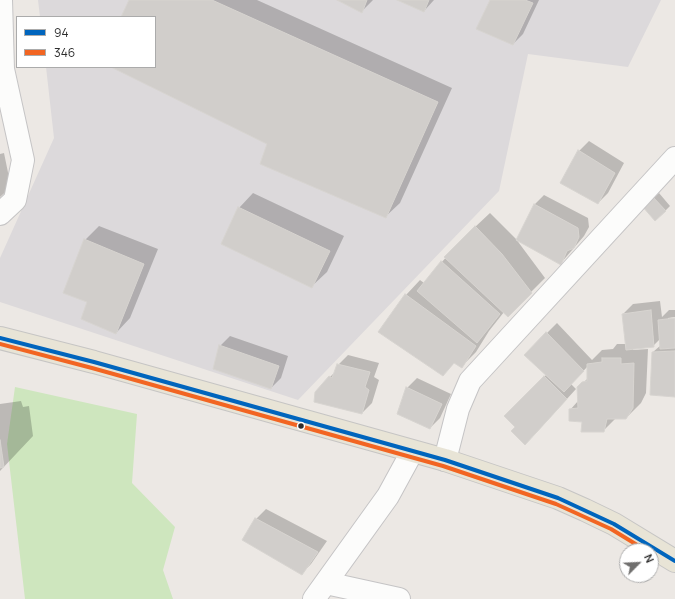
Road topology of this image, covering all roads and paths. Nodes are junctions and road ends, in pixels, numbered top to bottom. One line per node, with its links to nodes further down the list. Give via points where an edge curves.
1 (1, 0): 3 (street, via 4,69 22,160 15,200)
2 (675, 158): 6 (street, via 470,381 458,409)
3 (0, 214)
4 (0, 338): 5 (main road)
5 (412, 452): 6 (main road); 8 (street, via 388,496)
6 (445, 460): 7 (main road, via 585,510 614,524)
7 (675, 561)
8 (320, 591): 9 (street)
9 (399, 599)

